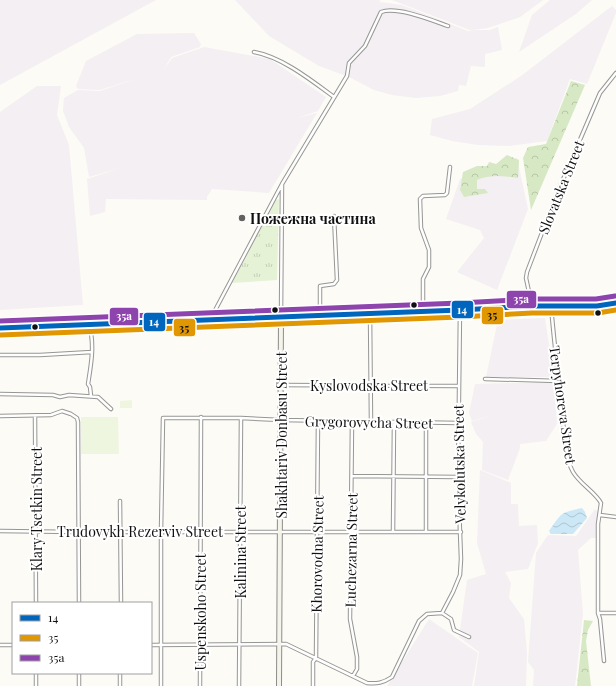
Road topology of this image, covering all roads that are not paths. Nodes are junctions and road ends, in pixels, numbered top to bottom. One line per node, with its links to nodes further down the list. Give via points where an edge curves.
1 (448, 26): 4 (street, via 388,9 381,12 365,46 349,63 347,76)
2 (254, 52): 4 (street, via 271,56)
3 (616, 73): 9 (street, Slovatska Street, via 600,93 527,272)
4 (334, 97): 6 (street)
5 (450, 167): 12 (street, via 447,193 423,196 420,199 421,228 429,250 429,267 423,279)
6 (282, 184): 15 (street, Shakhtariv Donbasu Street); 16 (street)
7 (334, 216): 14 (street, via 337,280 335,283 320,287)
8 (616, 303): 10 (main road, via 597,306)
9 (532, 306): 10 (main road); 11 (main road)
10 (551, 306): 22 (street, Terpyhoreva Street)
11 (460, 310): 12 (main road); 25 (street, Velykolutska Street)
12 (423, 312): 13 (main road)
13 (370, 313): 14 (main road); 24 (street)
14 (320, 315): 15 (main road)
15 (282, 316): 16 (main road); 23 (main road, Shakhtariv Donbasu Street)
16 (210, 319): 17 (main road)
17 (89, 324): 18 (main road); 19 (street)
18 (0, 328)
19 (92, 352): 20 (street); 27 (street, via 88,384)
20 (0, 355)
21 (486, 379): 22 (street)
22 (559, 381): 45 (street, Terpyhoreva Street, via 570,464 582,484 600,501)
23 (281, 385): 24 (street, Kyslovodska Street); 33 (main road, Shakhtariv Donbasu Street)
24 (371, 385): 25 (street, Kyslovodska Street); 36 (street)
25 (458, 386): 39 (street, Velykolutska Street)
26 (0, 394): 27 (street)
27 (91, 396): 28 (street, via 98,397)
28 (111, 409)
29 (0, 416): 30 (street)
30 (36, 416): 48 (street, Klary Tsetkin Street); 49 (street, via 62,411 77,418)
31 (201, 417): 32 (street, Grygorovycha Street); 51 (street, Grygorovycha Street, via 163,418); 52 (street, Uspenskoho Street)
32 (241, 418): 33 (street, Grygorovycha Street); 53 (street, Kalinina Street)
33 (281, 420): 34 (street, Grygorovycha Street); 54 (main road, Shakhtariv Donbasu Street)
34 (318, 421): 35 (street, Grygorovycha Street); 55 (street, Khorovodna Street)
35 (352, 422): 36 (street, Grygorovycha Street); 40 (street, Luchezarna Street)
36 (371, 422): 37 (street, Grygorovycha Street)
37 (394, 422): 38 (street, Grygorovycha Street); 41 (street)
38 (426, 423): 39 (street, Grygorovycha Street); 42 (street)
39 (458, 423): 43 (street, Velykolutska Street)
40 (352, 476): 41 (street); 56 (street, Luchezarna Street)
41 (394, 477): 42 (street); 57 (street)
42 (426, 477): 43 (street); 58 (street)
43 (458, 477): 59 (street, Velykolutska Street)
44 (120, 501): 50 (street)
45 (600, 515): 46 (street); 64 (street, Terpyhoreva Street)
46 (616, 517)
47 (0, 531): 48 (street, Trudovykh Rezerviv Street)
48 (36, 531): 49 (street, Trudovykh Rezerviv Street); 60 (street, Klary Tsetkin Street)
49 (78, 532): 50 (street, Trudovykh Rezerviv Street); 61 (street)
50 (120, 532): 51 (street, Trudovykh Rezerviv Street); 62 (street)
51 (161, 532): 52 (street, Trudovykh Rezerviv Street); 72 (street)
52 (200, 532): 53 (street, Trudovykh Rezerviv Street); 73 (street, Uspenskoho Street)
53 (240, 532): 54 (street, Trudovykh Rezerviv Street); 67 (street, Kalinina Street)
54 (280, 532): 55 (street, Trudovykh Rezerviv Street); 68 (main road, Shakhtariv Donbasu Street)
55 (318, 532): 56 (street, Trudovykh Rezerviv Street); 74 (street, Khorovodna Street)
56 (352, 532): 57 (street, Trudovykh Rezerviv Street); 79 (street, Luchezarna Street, via 350,619 357,657 357,669)
57 (393, 532): 58 (street, Trudovykh Rezerviv Street)
58 (426, 532): 59 (street, Trudovykh Rezerviv Street)
59 (461, 532): 63 (street, Velykolutska Street, via 460,575)
60 (36, 602)
61 (79, 602)
62 (121, 602)
63 (442, 613): 66 (street, via 451,619 454,630); 79 (street, via 427,614 420,622 392,677 376,684 367,683)
64 (598, 613): 65 (street); 75 (street, Terpyhoreva Street)
65 (616, 613)
66 (469, 637)
67 (239, 644): 68 (street); 73 (street); 85 (street, Kalinina Street)
68 (279, 644): 74 (street, via 286,644); 86 (main road, Shakhtariv Donbasu Street)
69 (0, 645): 70 (street)
70 (12, 645)
71 (152, 645): 72 (street)
72 (162, 645): 73 (street); 83 (street)
73 (200, 645): 84 (street, Uspenskoho Street)
74 (316, 658): 79 (street); 87 (street, Khorovodna Street, via 313,662)
75 (604, 660)
76 (36, 674): 80 (street)
77 (79, 674): 81 (street)
78 (120, 674): 82 (street)
79 (353, 676)
80 (36, 686)
81 (79, 686)
82 (120, 686)
83 (161, 686)
84 (200, 686)
85 (239, 686)
86 (279, 686)
87 (312, 686)

